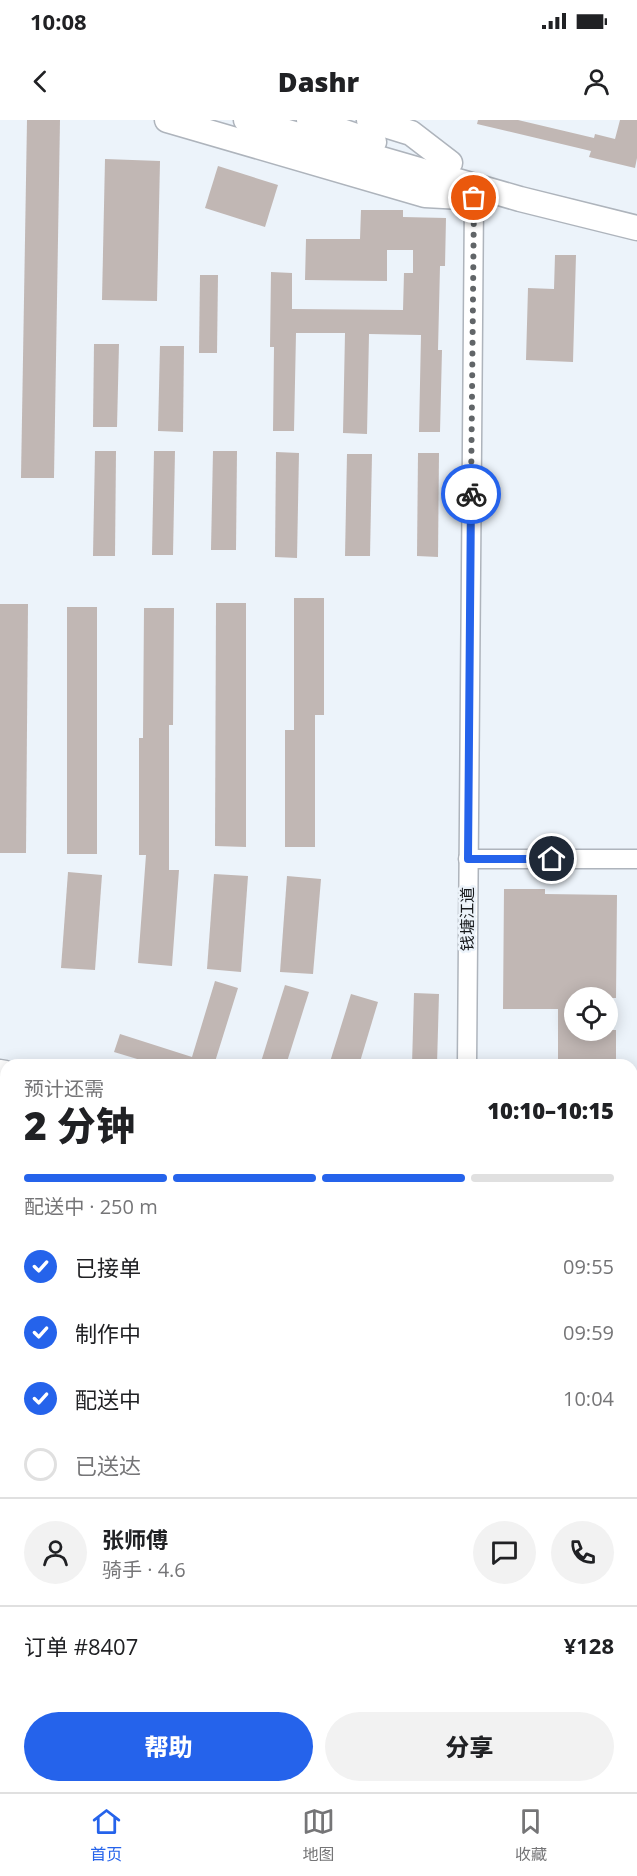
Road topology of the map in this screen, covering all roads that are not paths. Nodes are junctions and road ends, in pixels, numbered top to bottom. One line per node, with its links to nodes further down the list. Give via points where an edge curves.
1 (167, 120): 5 (highway, via 425,195)
2 (246, 120): 4 (highway)
3 (309, 120): 4 (highway)
4 (371, 140): 6 (highway); 7 (highway)
5 (474, 198): 6 (highway); 9 (street, 钱塘江道)
6 (519, 199): 8 (highway)
7 (637, 211)
8 (637, 228)
9 (468, 859): 10 (street); 11 (street, 钱塘江道)
10 (637, 859)
11 (467, 1059)

